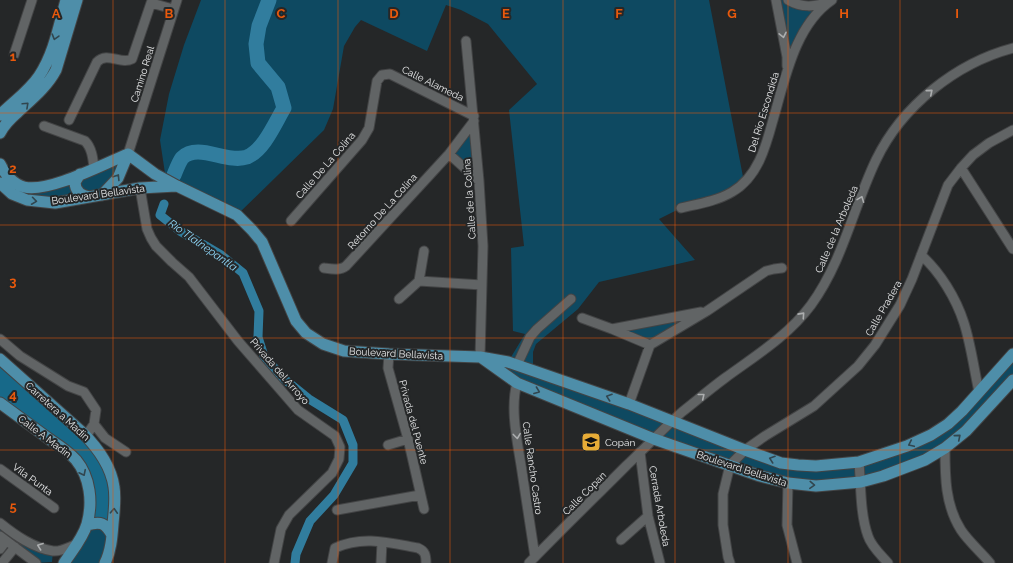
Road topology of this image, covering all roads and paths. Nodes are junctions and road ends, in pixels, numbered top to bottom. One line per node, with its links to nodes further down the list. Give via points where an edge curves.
1 (32, 0): 12 (street)
2 (66, 0): 15 (main road, one-way to 15, via 51,51 40,74)
3 (77, 0): 20 (main road, one-way to 3, via 52,78)
4 (177, 0): 9 (street, Camino Real)
5 (776, 0): 13 (street, one-way to 13)
6 (788, 0): 7 (street, via 804,6)
7 (831, 1): 13 (street, via 809,24)
8 (151, 2): 9 (street); 17 (street, via 132,59 127,61 100,58)
9 (173, 10): 21 (street, Camino Real)
10 (466, 41): 16 (street, Calle de la Colina)
11 (1013, 48): 59 (street, Calle de la Arboleda, one-way to 11, via 722,380 774,343 810,307 832,270 876,161 887,139 901,120 944,81 975,62)
12 (14, 55)
13 (787, 69): 33 (street, Del Río Escondida, via 767,144 752,173 733,192)
14 (382, 75): 16 (street, Calle Alameda, via 390,74); 34 (street, Calle De La Colina, via 377,81 369,128 362,140)
15 (0, 115)
16 (474, 119): 22 (street, Retorno De La Colina); 27 (street, Calle de la Colina)
17 (69, 120)
18 (44, 126): 24 (street, via 89,144)
19 (1013, 130): 25 (street, Calle Pradera, via 989,143)
20 (0, 133)
21 (128, 154): 24 (main road, Boulevard Bellavista); 29 (main road, Boulevard Bellavista); 31 (main road, one-way to 21, via 118,178)
22 (449, 154): 27 (street); 38 (street, Retorno De La Colina, via 346,266 342,269)
23 (0, 164): 26 (main road, Boulevard Bellavista, via 8,178 23,187 44,187)
24 (94, 168): 26 (main road, Boulevard Bellavista)
25 (961, 168): 35 (street); 37 (street, Calle Pradera, via 948,185)
26 (80, 174): 32 (main road, via 75,182 77,190)
27 (479, 181): 41 (street, Calle de la Colina, via 483,246)
28 (0, 183): 32 (main road, Boulevard Bellavista, one-way to 32, via 12,194 27,200 55,203)
29 (174, 186): 30 (main road, Boulevard Bellavista); 49 (main road, Boulevard Bellavista, via 237,215 252,230 262,242 296,320 306,333 323,344 344,351)
30 (146, 187): 31 (main road, Boulevard Bellavista); 93 (street, Privada del Arroyo, via 147,229 156,246 189,277 238,340 298,410 335,436 340,447 339,459 332,473 289,515 281,529)
31 (101, 195): 32 (main road, Boulevard Bellavista)
32 (90, 198)
33 (680, 208)
34 (291, 221)
35 (1013, 249)
36 (424, 251): 40 (street)
37 (921, 255): 56 (street, via 937,272 958,308 964,323); 66 (street, Calle Pradera, via 900,305 875,345 858,366 814,406)
38 (324, 268)
39 (782, 268): 44 (street, via 766,271)
40 (419, 281): 41 (street); 42 (street)
41 (482, 285): 51 (street, Calle de la Colina)
42 (400, 299)
43 (571, 299): 53 (street, via 536,329)
44 (707, 310): 46 (street); 48 (street)
45 (582, 318): 46 (street)
46 (612, 329): 48 (street)
47 (0, 339): 60 (street, via 20,356 68,386 84,392 96,410)
48 (650, 345): 58 (street)
49 (389, 354): 51 (main road, Boulevard Bellavista); 62 (street, Privada del Puente, via 388,368)
50 (1013, 354): 56 (main road, Boulevard Bellavista)
51 (480, 357): 53 (main road, Boulevard Bellavista); 55 (main road, Boulevard Bellavista)
52 (0, 360): 61 (main road, Carretera a Madin)
53 (517, 365): 58 (main road, Boulevard Bellavista, one-way to 53)
54 (1013, 380): 65 (main road, Boulevard Bellavista, one-way to 54, via 966,430)
55 (517, 383): 63 (main road, Boulevard Bellavista, one-way to 63); 88 (street, Calle Rancho Castro, one-way to 88, via 514,402)
56 (979, 392): 69 (main road, Boulevard Bellavista, one-way to 69, via 948,424 931,435)
57 (0, 403): 80 (main road, Calle A Madin, one-way to 80, via 75,459 88,486)
58 (629, 404): 59 (main road, Boulevard Bellavista)
59 (672, 421): 63 (street, Calle de la Arboleda); 66 (main road, Boulevard Bellavista)
60 (94, 424): 61 (street); 67 (street, via 105,438)
61 (86, 436): 81 (main road, Carretera a Madin, one-way to 61, via 114,487 102,455)
62 (408, 439): 64 (street); 74 (street, Privada del Puente)
63 (654, 439): 68 (street, Calle Copan); 70 (main road, Boulevard Bellavista)
64 (388, 445)
65 (945, 448): 72 (main road, Boulevard Bellavista, via 925,460); 101 (street, via 944,476 953,513 961,530)
66 (744, 450): 69 (main road, Boulevard Bellavista, one-way to 66, via 798,466); 70 (street, Calle Pradera)
67 (126, 452)
68 (640, 452): 78 (street, Cerrada Arboleda); 88 (street, Calle Copan)
69 (859, 462): 72 (street)
70 (730, 466): 73 (main road, Boulevard Bellavista); 98 (street, via 723,494 723,525)
71 (0, 469): 75 (street, Vila Punta)
72 (861, 482): 73 (main road, Boulevard Bellavista, one-way to 72, via 816,486); 100 (street, via 868,537)
73 (788, 483): 99 (street, via 787,525)
74 (420, 495): 76 (street, Privada del Puente); 77 (street)
75 (54, 508)
76 (424, 509)
77 (337, 510)
78 (645, 519): 83 (street); 97 (street, Cerrada Arboleda)
79 (0, 523): 85 (street, one-way to 79, via 53,551 28,542)
80 (87, 525): 81 (main road, via 102,523); 85 (main road, Calle A Madin)
81 (112, 535): 92 (main road, Carretera a Madin)
82 (3, 539): 86 (street); 87 (street)
83 (621, 540)
84 (382, 542): 94 (street, via 367,540 335,548); 95 (street); 96 (street, via 424,550)
85 (77, 544): 91 (main road, Calle A Madin)
86 (14, 547): 89 (street); 90 (street)
87 (0, 549)
88 (532, 560)
89 (2, 563)
90 (36, 563)
91 (64, 563)
92 (106, 563)
93 (274, 563)
94 (332, 563)
95 (381, 563)
96 (426, 563)
97 (660, 563)
98 (730, 563)
99 (797, 563)
100 (888, 563)
101 (990, 563)

